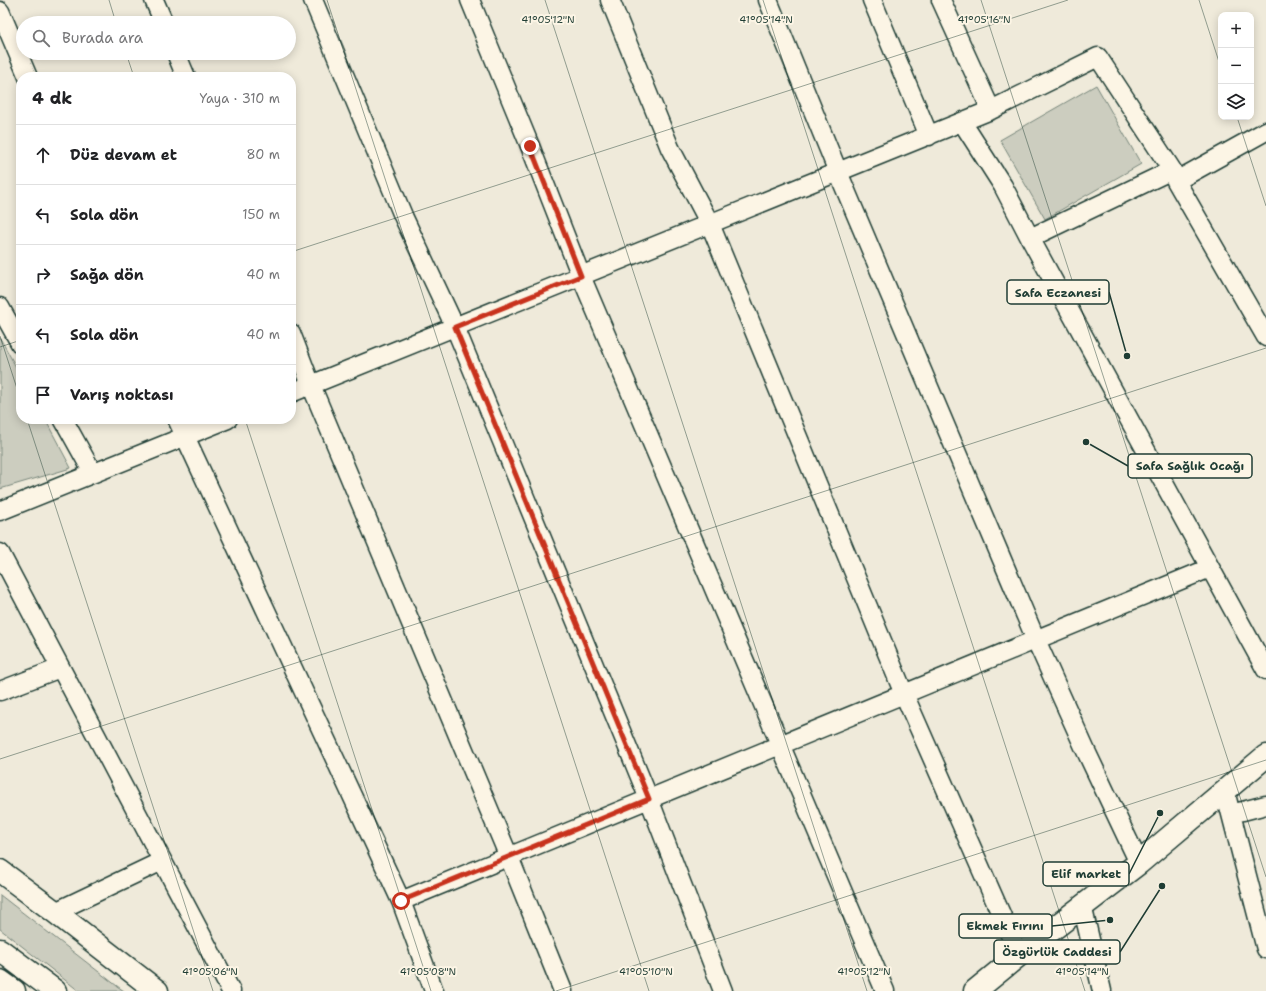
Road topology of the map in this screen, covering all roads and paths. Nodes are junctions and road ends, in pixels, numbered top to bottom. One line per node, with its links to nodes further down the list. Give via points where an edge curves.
1 (154, 0): 9 (street)
2 (313, 0): 25 (street, via 404,218)
3 (470, 0): 23 (street)
4 (610, 0): 21 (street, via 670,148)
5 (768, 0): 19 (street)
6 (872, 0): 18 (street)
7 (941, 0): 15 (street)
8 (0, 11): 10 (street)
9 (161, 16)
10 (16, 49)
11 (21, 60): 13 (street)
12 (179, 60): 14 (street)
13 (26, 72)
14 (184, 72)
15 (991, 110): 16 (street); 20 (street, via 1098,57)
16 (962, 122): 18 (street); 22 (street, via 1003,186)
17 (1266, 131): 20 (street)
18 (929, 136): 19 (street)
19 (838, 172): 21 (street); 39 (street)
20 (1174, 175): 22 (street); 27 (street)
21 (710, 224): 23 (street); 43 (street)
22 (1030, 238): 38 (street)
23 (581, 276): 25 (street); 44 (street)
24 (0, 307): 26 (street)
25 (455, 327): 29 (street); 47 (street)
26 (16, 336)
27 (1266, 337)
28 (296, 346): 29 (street)
29 (312, 385): 30 (street); 50 (street)
30 (296, 391)
31 (65, 424): 35 (street)
32 (179, 424): 34 (street)
33 (215, 424): 34 (street)
34 (185, 436): 35 (street); 55 (street)
35 (93, 473): 36 (street)
36 (0, 511)
37 (0, 553): 40 (street)
38 (1210, 568): 39 (street); 41 (street)
39 (1036, 640): 43 (street); 52 (street)
40 (60, 668): 42 (street); 51 (street)
41 (1266, 670)
42 (0, 691)
43 (904, 694): 44 (street); 60 (street)
44 (780, 745): 47 (street); 69 (street)
45 (1266, 756): 46 (main road)
46 (1226, 791): 49 (street); 52 (main road)
47 (649, 799): 50 (street); 68 (street)
48 (1266, 805): 49 (street)
49 (1231, 814): 54 (street)
50 (509, 857): 55 (street); 67 (street)
51 (162, 861): 57 (street); 65 (street)
52 (1139, 863): 56 (main road)
53 (0, 871): 57 (main road)
54 (1260, 897): 59 (street)
55 (401, 901): 66 (street)
56 (1082, 906): 60 (main road); 71 (street)
57 (55, 912): 64 (main road)
58 (0, 950): 63 (main road)
59 (1266, 950)
60 (1019, 955): 70 (main road)
61 (0, 981): 62 (main road)
62 (14, 991)
63 (55, 991)
64 (157, 991)
65 (231, 991)
66 (434, 991)
67 (563, 991)
68 (723, 991)
69 (885, 991)
70 (975, 991)
71 (1102, 991)

